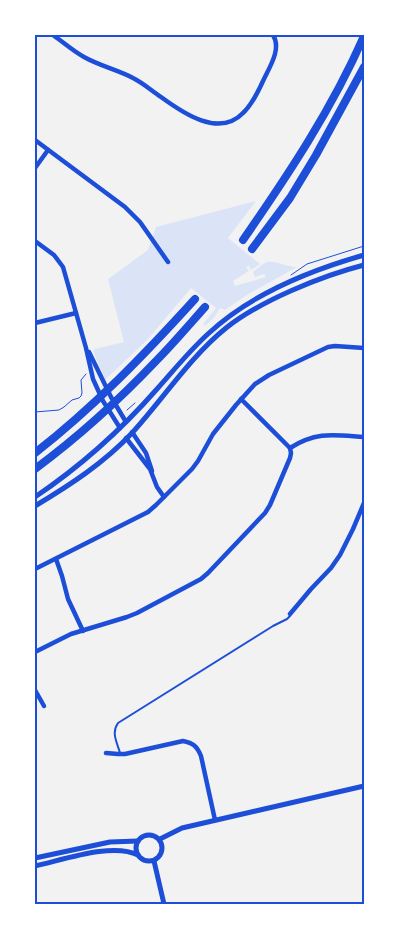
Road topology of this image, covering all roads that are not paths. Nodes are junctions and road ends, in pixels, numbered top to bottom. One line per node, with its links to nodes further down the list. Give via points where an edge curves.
1 (53, 35): 2 (street, via 84,57 135,78 189,115 221,124 238,118 248,108 274,57 277,47)
2 (274, 36)
3 (364, 36): 8 (highway, via 313,134)
4 (364, 67): 10 (highway, via 316,156)
5 (35, 140): 6 (street)
6 (48, 150): 7 (street); 12 (street, via 125,207 140,222)
7 (35, 168)
8 (243, 240)
9 (35, 241): 16 (street, via 60,263)
10 (252, 249)
11 (364, 255): 21 (street, via 300,278 238,310 208,333)
12 (168, 262)
13 (364, 265): 23 (street, via 256,308 222,331)
14 (195, 299): 27 (highway, via 111,388)
15 (206, 308): 28 (highway, via 118,399)
16 (76, 313): 17 (street); 18 (street)
17 (35, 323)
18 (84, 342): 21 (street); 22 (street, via 90,372)
19 (364, 348): 20 (street, via 328,347 264,378)
20 (241, 399): 26 (street); 31 (street, via 213,434 192,469)
21 (126, 422): 22 (street); 23 (street)
22 (120, 428): 25 (street); 30 (street, via 88,458)
23 (132, 432): 25 (street); 29 (street, via 147,455)
24 (364, 437): 26 (street, via 323,435 308,438)
25 (126, 438): 29 (street); 33 (street, via 92,469)
26 (290, 448): 37 (street, via 290,458 265,513 208,573 137,613)
27 (35, 453)
28 (35, 469)
29 (153, 476): 31 (street)
30 (35, 497)
31 (164, 497): 34 (street, via 148,512)
32 (364, 503): 36 (street, via 340,555)
33 (35, 506)
34 (56, 559): 35 (street); 37 (street, via 68,599)
35 (35, 569)
36 (290, 614): 42 (lane, via 287,619 118,723 114,734)
37 (83, 631): 38 (street)
38 (35, 652)
39 (35, 690): 40 (street)
40 (44, 706)
41 (106, 753): 42 (street)
42 (121, 754): 44 (street, via 191,742 201,756)
43 (364, 786): 44 (street)
44 (215, 820): 45 (street, via 182,828)
45 (160, 839): 46 (street, via 150,834); 49 (street, via 162,852)
46 (138, 841): 47 (street); 48 (street, via 110,842)
47 (138, 855): 49 (street, via 143,860); 50 (street, via 111,850)
48 (35, 858)
49 (154, 861): 51 (street)
50 (35, 866)
51 (164, 904)

